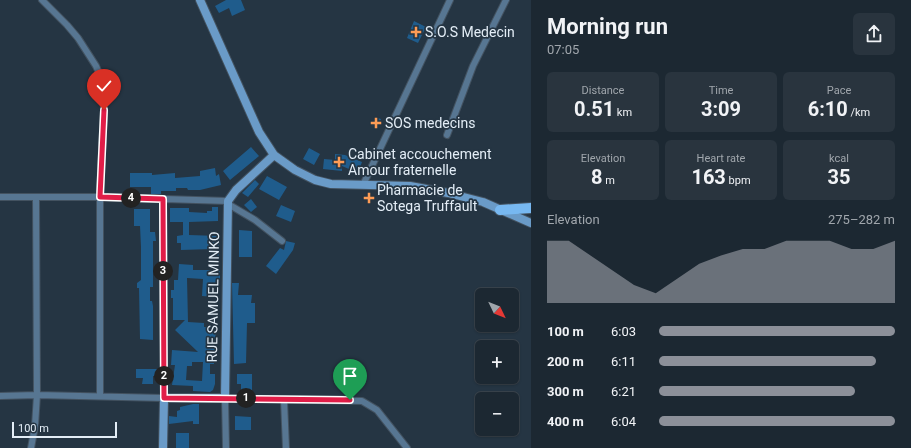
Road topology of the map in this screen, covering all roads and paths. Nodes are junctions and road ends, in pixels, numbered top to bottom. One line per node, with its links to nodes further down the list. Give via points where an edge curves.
1 (42, 0): 10 (street, via 78,38 102,80 104,110)
2 (200, 0): 6 (main road, via 259,132)
3 (450, 0): 7 (street)
4 (506, 0): 5 (street, via 473,66)
5 (447, 135)
6 (274, 154): 7 (main road, via 295,170 315,180 342,185); 12 (main road, via 236,190)
7 (363, 185): 14 (main road, via 394,184 427,188 468,198)
8 (0, 197): 9 (street)
9 (36, 197): 10 (street); 17 (street)
10 (100, 197): 11 (street); 19 (street)
11 (163, 199): 12 (street); 22 (street)
12 (228, 202): 16 (street); 20 (main road, RUE SAMUEL MINKO)
13 (531, 208): 14 (main road)
14 (500, 210): 15 (main road)
15 (531, 223)
16 (282, 241)
17 (37, 395): 18 (street); 19 (street); 23 (street)
18 (0, 396)
19 (100, 396): 22 (street)
20 (225, 398): 21 (street); 22 (main road); 25 (street)
21 (284, 400): 26 (street); 27 (street, via 362,401 377,410)
22 (164, 401): 24 (main road)
23 (31, 448)
24 (163, 448)
25 (226, 448)
26 (286, 448)
27 (407, 448)

